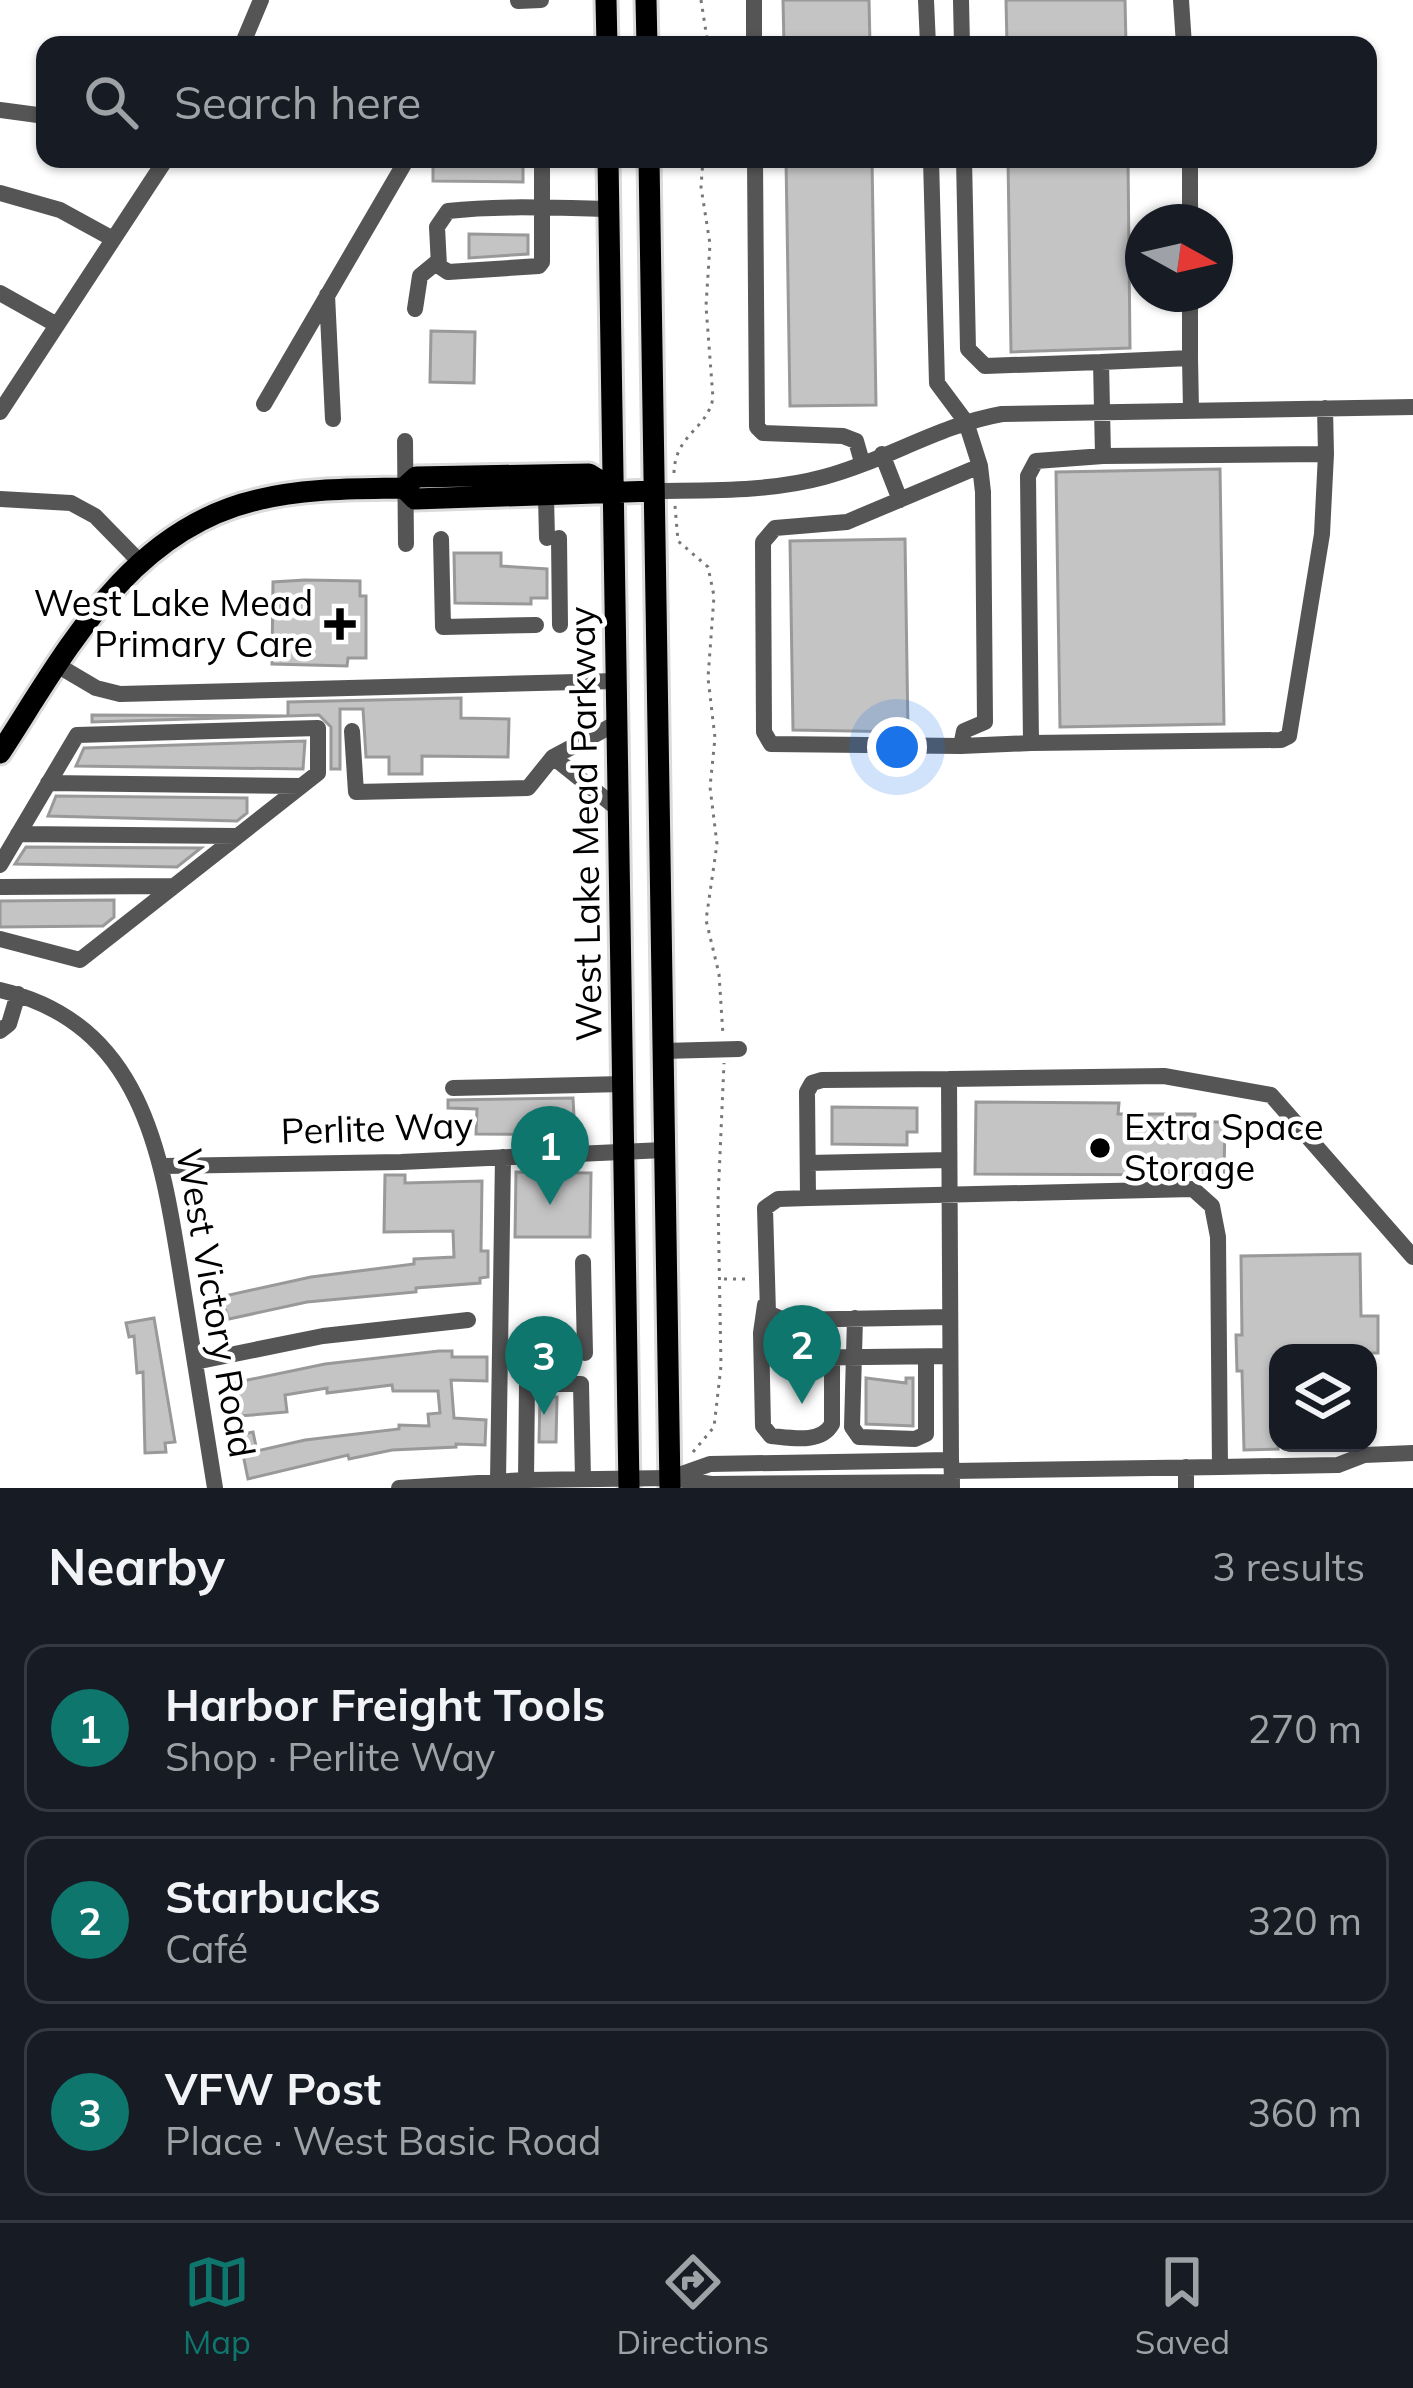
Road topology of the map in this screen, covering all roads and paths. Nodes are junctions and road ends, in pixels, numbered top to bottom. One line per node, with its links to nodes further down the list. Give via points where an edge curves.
1 (261, 0): 11 (street)
2 (542, 0): 10 (street)
3 (606, 0): 12 (main road)
4 (646, 0): 13 (main road)
5 (701, 0): 14 (path)
6 (754, 0): 15 (street)
7 (926, 0): 16 (street)
8 (961, 0): 17 (street)
9 (1181, 0): 18 (street)
10 (518, 1)
11 (246, 36)
12 (607, 36)
13 (647, 36)
14 (706, 36)
15 (754, 36)
16 (928, 36)
17 (962, 36)
18 (1183, 36)
19 (0, 110): 20 (street)
20 (36, 115)
21 (156, 168): 35 (street)
22 (402, 168): 38 (street)
23 (542, 168): 33 (street)
24 (608, 168): 34 (main road, West Lake Mead Parkway)
25 (649, 168): 60 (main road, West Lake Mead Parkway)
26 (702, 168): 60 (path, via 713,398 679,447)
27 (755, 168): 56 (street, via 757,427 843,436 856,441)
28 (931, 168): 51 (street, via 937,383)
29 (964, 168): 43 (street, via 968,349 985,366)
30 (1190, 168): 32 (street)
31 (0, 193): 35 (street, via 60,210)
32 (1190, 204)
33 (542, 208): 34 (street); 36 (street, via 448,211 437,227); 36 (street, via 538,266 448,272)
34 (609, 208): 59 (main road, West Lake Mead Parkway)
35 (113, 239): 41 (street)
36 (437, 262): 39 (street, via 420,276)
37 (0, 293): 41 (street)
38 (327, 294): 45 (street); 50 (street)
39 (415, 309)
40 (1190, 312): 42 (street)
41 (56, 326): 44 (street)
42 (1190, 358): 43 (street); 48 (street)
43 (1101, 362): 49 (street)
44 (2, 403)
45 (264, 404)
46 (1412, 405): 47 (street)
47 (1325, 408): 48 (street); 54 (street)
48 (1191, 410): 49 (street)
49 (1102, 411): 51 (street); 55 (street)
50 (333, 419)
51 (966, 422): 53 (street); 57 (street)
52 (405, 441): 58 (street)
53 (882, 454): 56 (street); 63 (street)
54 (1326, 454): 55 (street); 73 (street, via 1322,534 1289,736)
55 (1103, 456): 73 (street, via 1036,461 1028,476)
56 (862, 462): 60 (street, via 765,488)
57 (980, 466): 63 (street); 74 (street, via 985,722 964,731)
58 (404, 488): 59 (main road, via 416,477 589,474); 61 (main road, via 415,499); 65 (street); 66 (main road, via 251,501 192,525)
59 (613, 489): 60 (main road); 61 (main road); 70 (main road, West Lake Mead Parkway)
60 (664, 491): 88 (path, via 678,542 708,567 715,596 708,678 717,844 706,920); 89 (main road, West Lake Mead Parkway)
61 (546, 497): 67 (street)
62 (0, 499): 66 (street, via 71,503)
63 (899, 500): 74 (street, via 847,522 775,529 763,542 764,732 771,744)
64 (441, 539): 68 (street, via 443,627)
65 (406, 544)
66 (140, 562): 69 (main road)
67 (560, 625)
68 (536, 626)
69 (57, 665): 70 (street, via 120,694); 75 (main road)
70 (616, 681): 71 (main road, West Lake Mead Parkway)
71 (617, 723): 76 (street); 79 (main road, West Lake Mead Parkway)
72 (352, 731): 76 (street, via 356,792 528,788)
73 (1031, 743): 74 (street)
74 (961, 746)
75 (0, 754)
76 (554, 757): 79 (street)
77 (48, 783): 78 (street); 78 (street, via 77,735 318,728 318,773); 80 (street)
78 (301, 786): 81 (street)
79 (618, 809): 91 (main road, West Lake Mead Parkway)
80 (18, 834): 81 (street); 82 (street)
81 (238, 836): 83 (street)
82 (0, 865)
83 (173, 886): 84 (street); 85 (street, via 80,960)
84 (0, 887)
85 (0, 939)
86 (9, 992): 87 (street, via 9,1024); 98 (street, West Victory Road, via 66,1016 115,1062 139,1097)
87 (0, 1031)
88 (732, 1049): 89 (street); 104 (path, via 718,1184)
89 (663, 1051): 93 (main road, West Lake Mead Parkway)
90 (949, 1078): 96 (street); 97 (street, via 812,1083); 101 (street, via 1163,1076 1271,1095)
91 (623, 1084): 92 (street); 94 (main road, West Lake Mead Parkway)
92 (453, 1088)
93 (664, 1150): 94 (street, Perlite Way); 125 (main road, West Lake Mead Parkway)
94 (624, 1151): 95 (street, Perlite Way); 124 (main road, West Lake Mead Parkway)
95 (503, 1157): 98 (street, Perlite Way); 123 (street)
96 (949, 1160): 97 (street); 99 (street)
97 (808, 1163): 100 (street)
98 (164, 1166): 115 (street, West Victory Road)
99 (949, 1194): 100 (street); 106 (street); 119 (street, via 1203,1194 1218,1237)
100 (808, 1198): 105 (street, via 765,1208)
101 (1413, 1257)
102 (583, 1262): 110 (street)
103 (746, 1278): 104 (path)
104 (721, 1279): 116 (path, via 714,1427)
105 (765, 1304): 108 (street); 112 (street, via 763,1426 771,1436 829,1431)
106 (950, 1316): 107 (street); 111 (street)
107 (855, 1318): 108 (street); 113 (street)
108 (784, 1320): 112 (street, via 782,1358)
109 (468, 1321): 115 (street, via 323,1336)
110 (585, 1353)
111 (950, 1356): 114 (street); 120 (street)
112 (832, 1357): 113 (street)
113 (855, 1357): 114 (street); 114 (street, via 852,1426 866,1440 926,1434)
114 (926, 1357)
115 (195, 1362): 126 (street, West Victory Road)
116 (693, 1452)
117 (1413, 1453): 119 (street, via 1338,1465)
118 (1186, 1467): 119 (street); 120 (street); 128 (street)
119 (1220, 1467)
120 (952, 1475): 125 (street, via 710,1464)
121 (526, 1480): 122 (street); 122 (street, via 527,1384 581,1384); 123 (street)
122 (594, 1482): 124 (street)
123 (503, 1483): 127 (street)
124 (629, 1483): 125 (street)
125 (670, 1483)
126 (215, 1488)
127 (398, 1488)
128 (1186, 1488)

